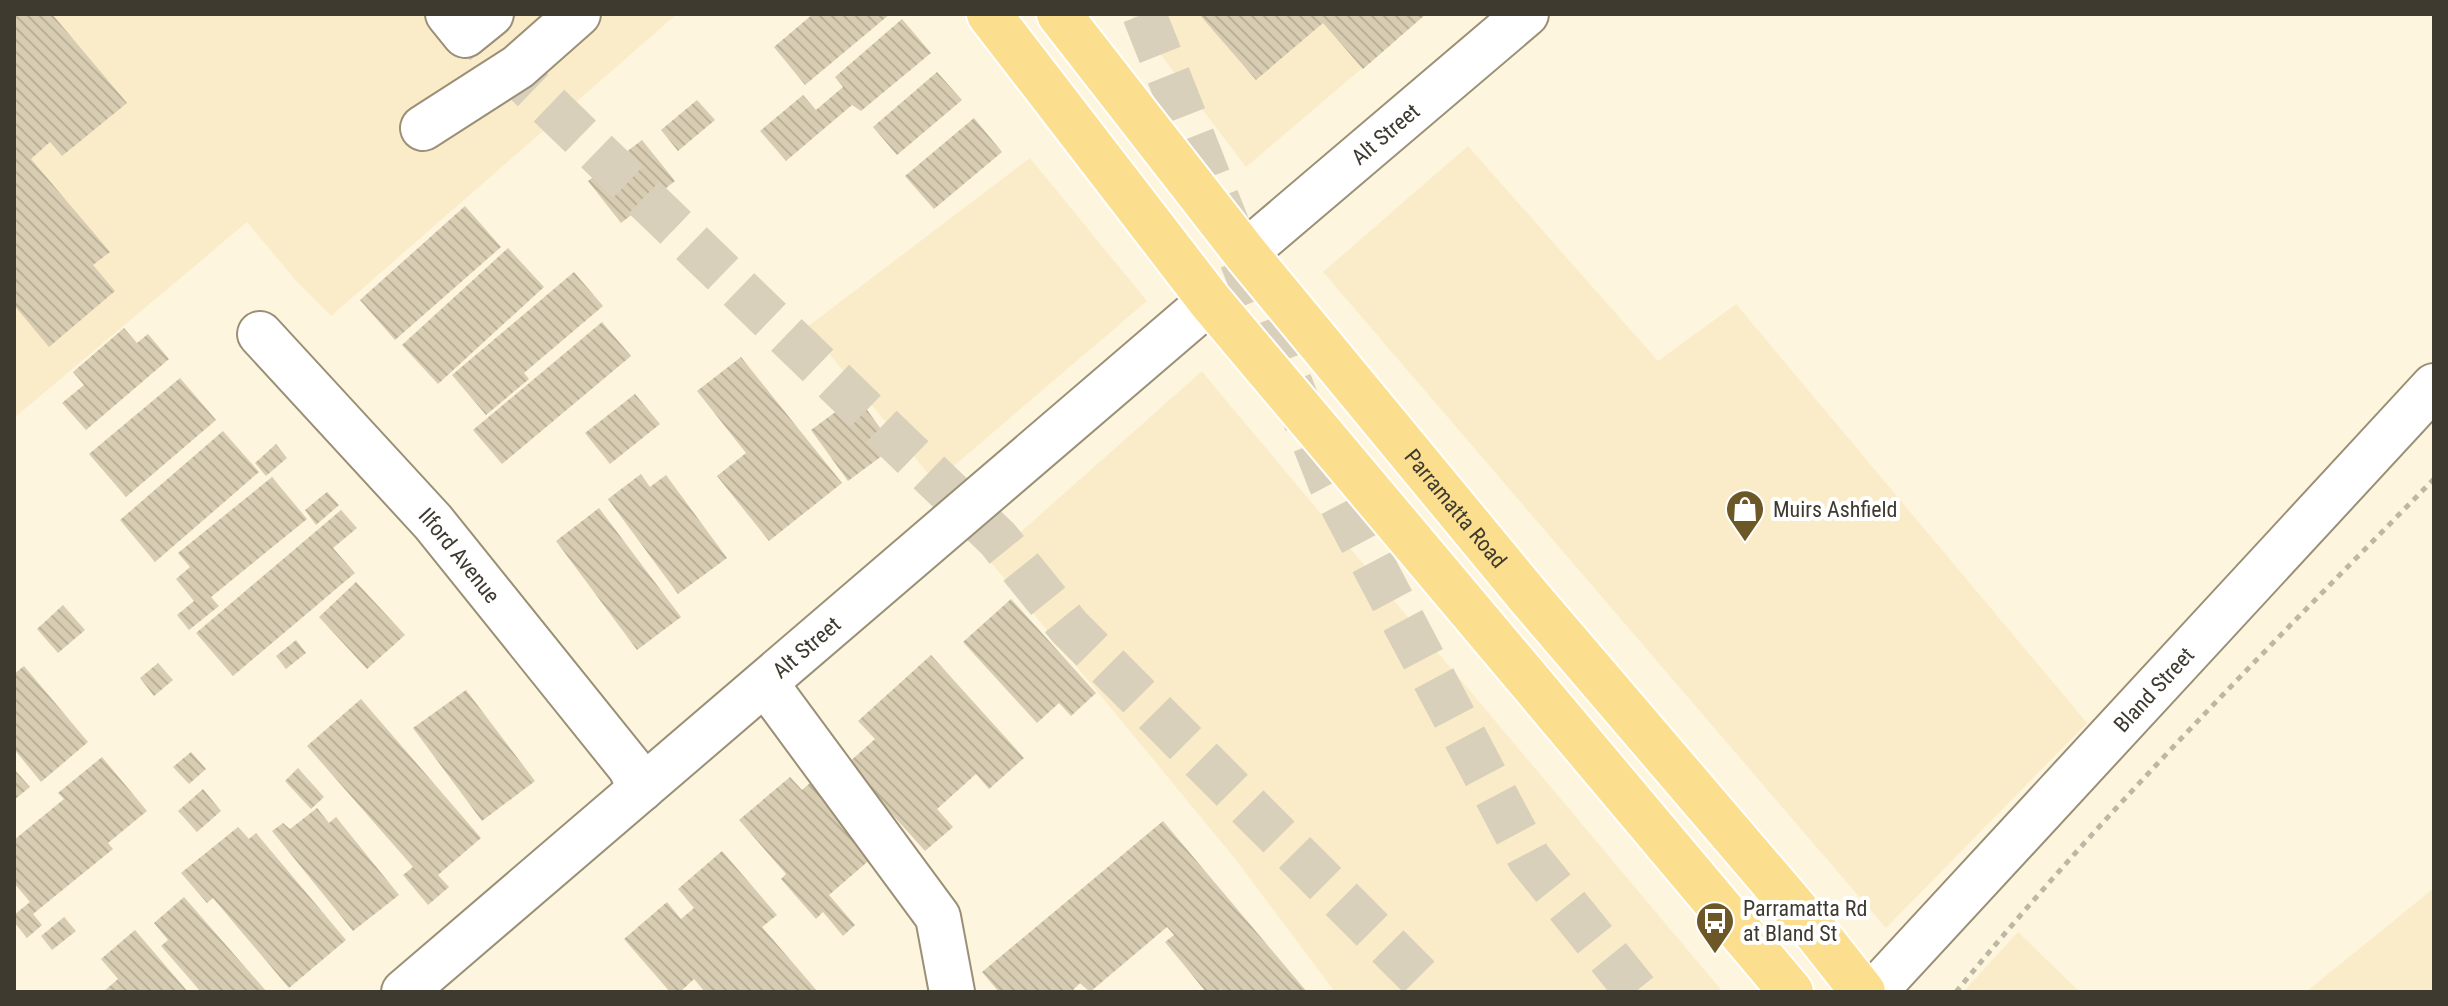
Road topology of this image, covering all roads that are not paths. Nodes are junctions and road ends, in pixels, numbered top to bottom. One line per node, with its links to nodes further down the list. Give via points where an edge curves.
1 (448, 14): 2 (street, via 465,35)
2 (491, 14)
3 (578, 14): 7 (street, via 518,67)
4 (989, 14): 9 (main road)
5 (1059, 14): 8 (main road, Parramatta Road)
6 (1526, 14): 8 (street, Alt Street)
7 (423, 128)
8 (1245, 253): 17 (main road, Parramatta Road)
9 (1210, 301): 12 (street, Alt Street); 16 (main road)
10 (260, 334): 13 (street, Ilford Avenue, via 433,522 630,767)
11 (2434, 386): 18 (street, Bland Street)
12 (766, 684): 13 (street, Alt Street); 15 (street, via 938,917)
13 (641, 789): 14 (street, Alt Street)
14 (404, 992)
15 (952, 992)
16 (1791, 992)
17 (1863, 992)
18 (1874, 992)

